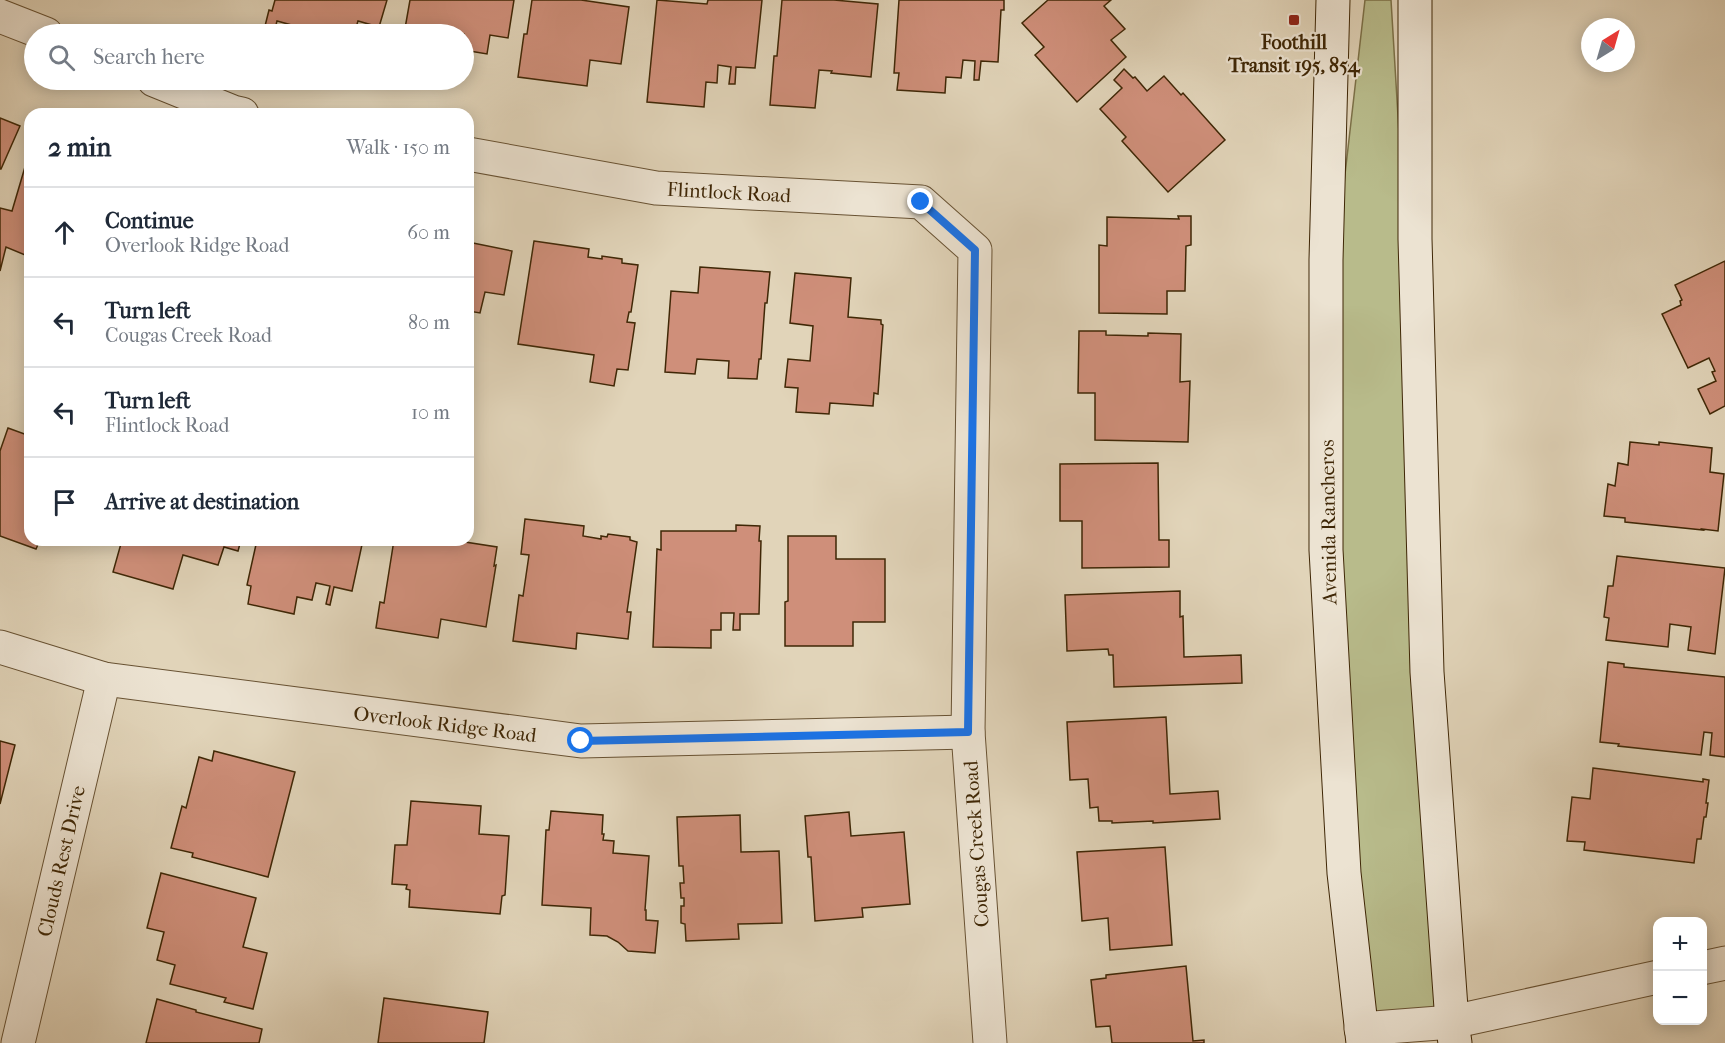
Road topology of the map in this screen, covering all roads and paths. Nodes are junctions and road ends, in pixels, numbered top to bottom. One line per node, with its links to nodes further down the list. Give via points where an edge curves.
1 (1333, 0): 16 (street, Avenida Rancheros, via 1326,260 1326,550 1344,873)
2 (1416, 0): 15 (street, via 1414,239 1427,660)
3 (0, 16): 4 (street)
4 (24, 25)
5 (179, 90): 6 (street)
6 (223, 108)
7 (474, 155): 8 (street, Flintlock Road, via 656,188 921,202)
8 (975, 250): 11 (street, Cougas Creek Road)
9 (0, 647): 10 (street, Overlook Ridge Road)
10 (104, 679): 11 (street, Overlook Ridge Road, via 581,741); 17 (street, Clouds Rest Drive)
11 (968, 732): 18 (street, Cougas Creek Road)
12 (1725, 963): 13 (street)
13 (1707, 967)
14 (1653, 978): 15 (street)
15 (1454, 1032): 16 (street)
16 (1362, 1036)
17 (18, 1043)
18 (990, 1043)

